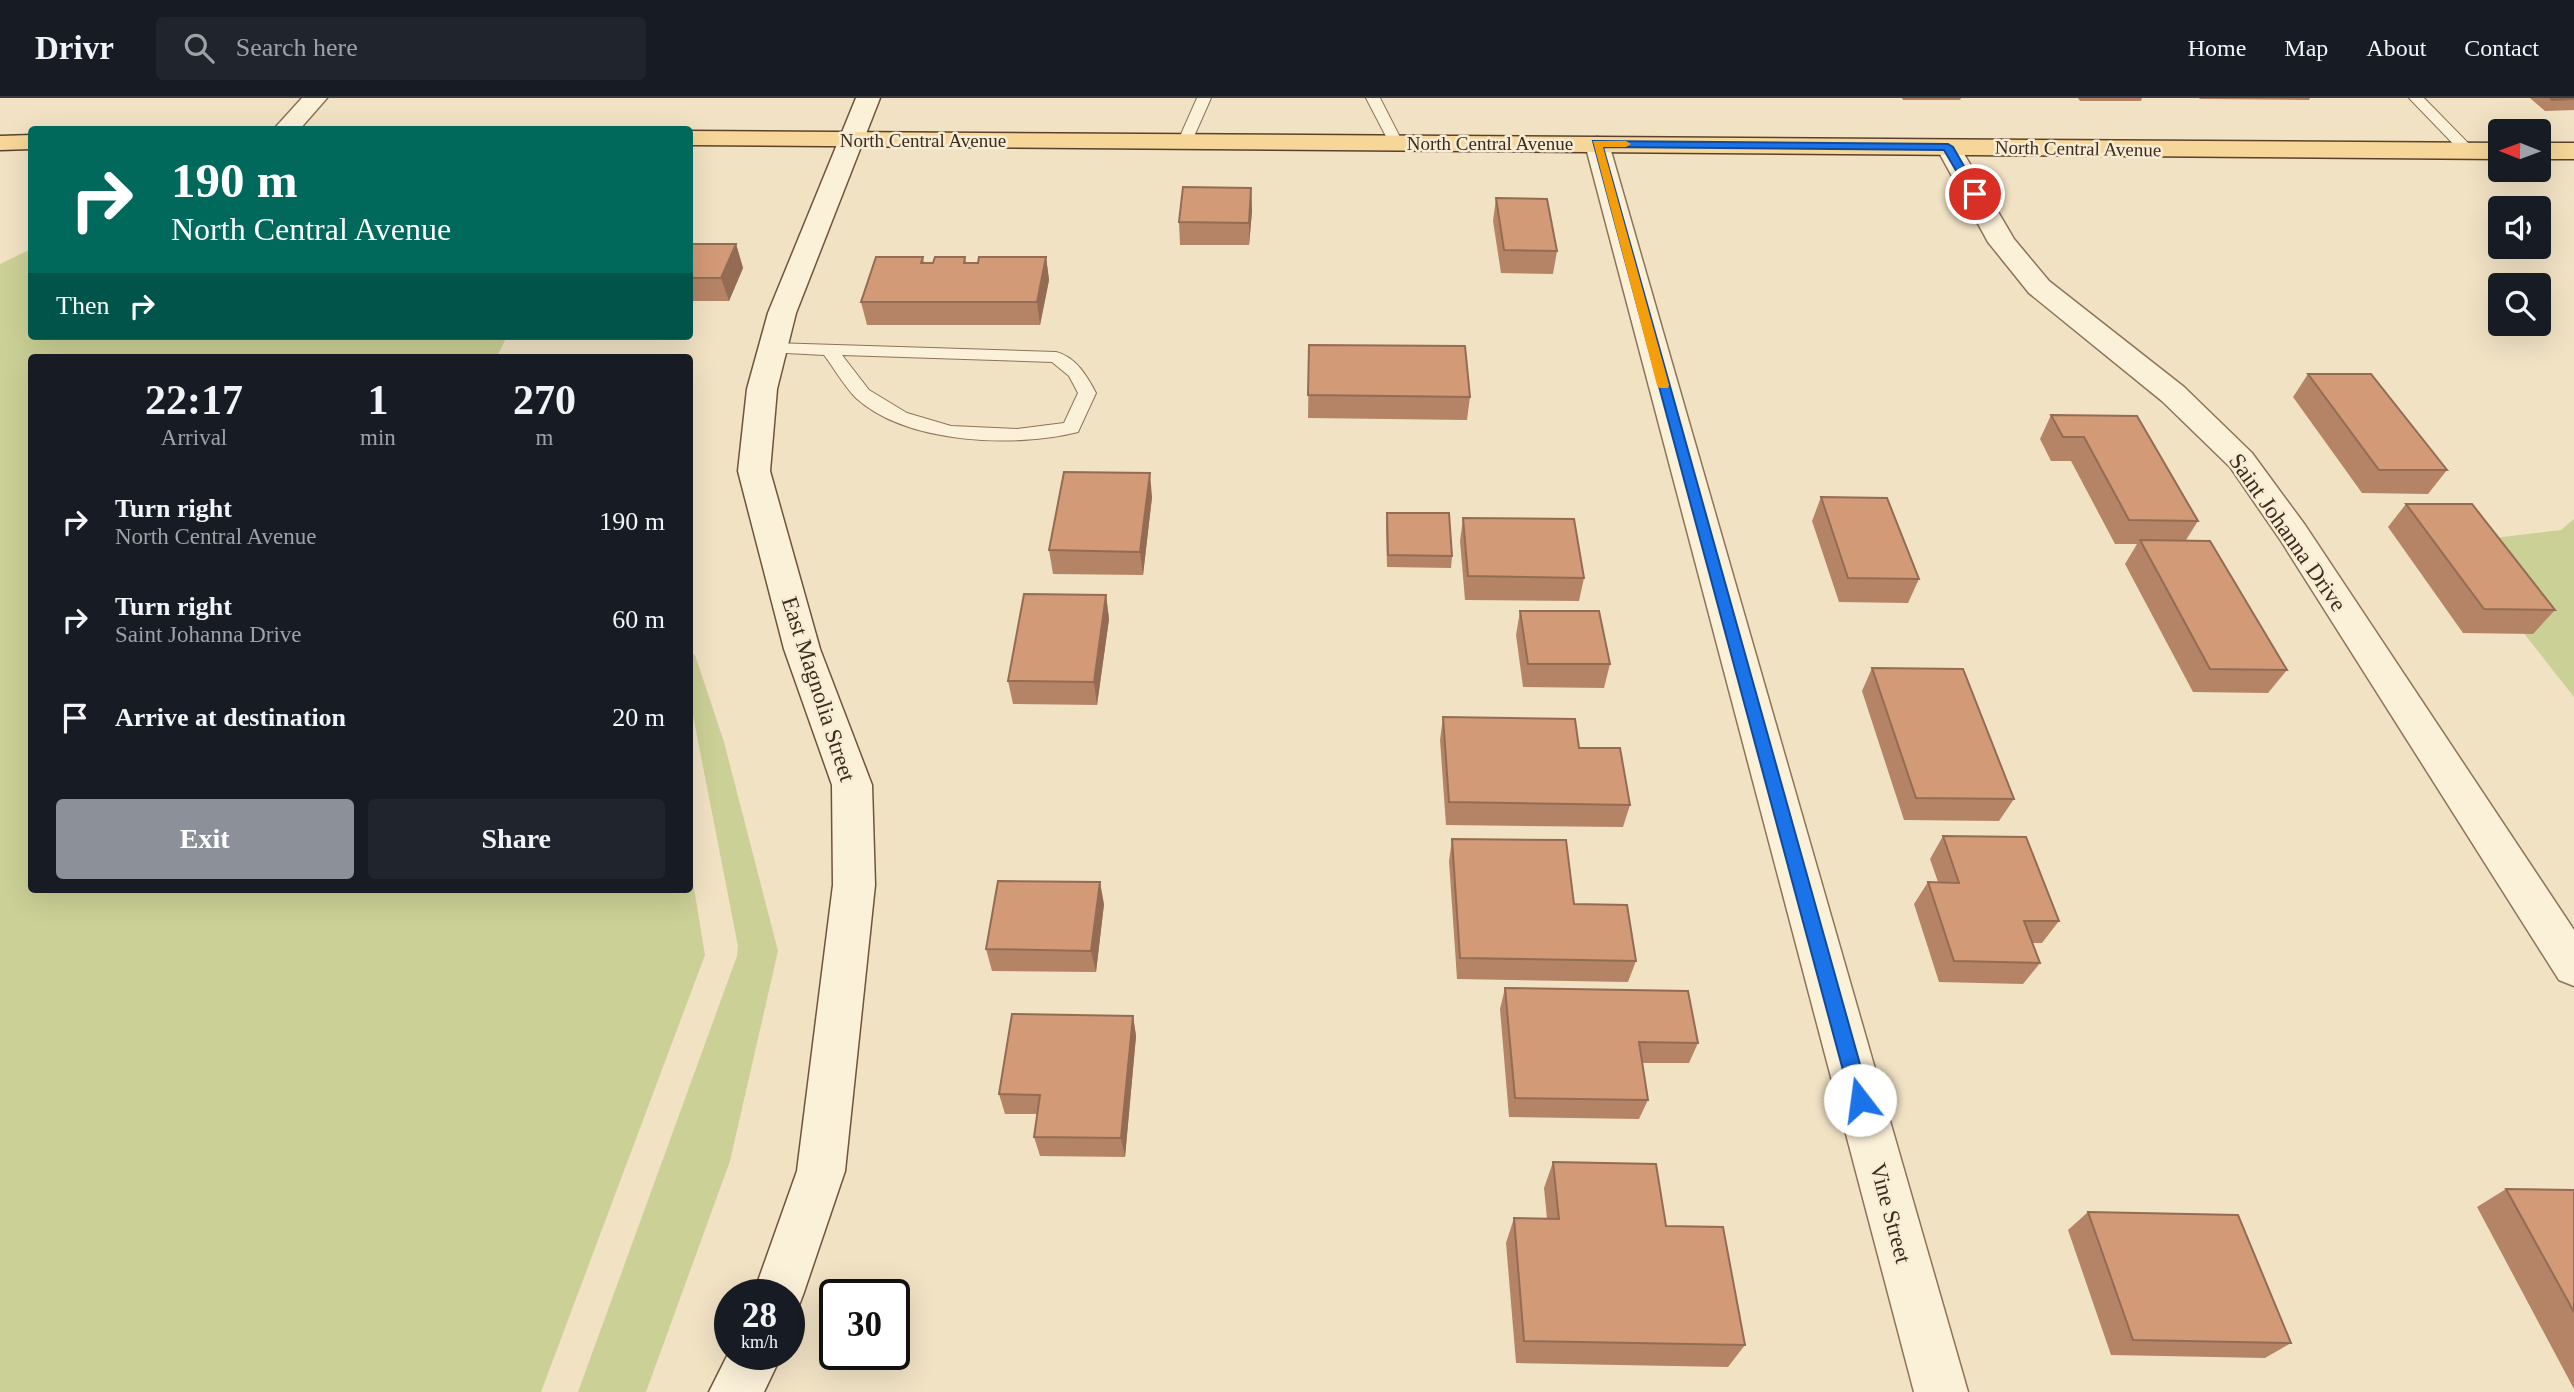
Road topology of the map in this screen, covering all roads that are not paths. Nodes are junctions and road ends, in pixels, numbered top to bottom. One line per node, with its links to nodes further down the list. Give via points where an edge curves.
1 (315, 98): 6 (street)
2 (868, 98): 8 (street, East Magnolia Street)
3 (1204, 98): 9 (lane)
4 (1373, 98): 12 (lane)
5 (2416, 98): 15 (lane)
6 (289, 126)
7 (693, 138): 8 (main road, North Central Avenue)
8 (850, 139): 9 (main road, North Central Avenue); 19 (street, East Magnolia Street, via 782,313)
9 (1185, 141): 12 (main road, North Central Avenue)
10 (28, 142): 11 (main road)
11 (0, 143)
12 (1396, 143): 13 (main road, North Central Avenue)
13 (1597, 144): 14 (main road, North Central Avenue); 25 (street, Vine Street)
14 (1948, 147): 15 (main road, North Central Avenue); 21 (street, Saint Johanna Drive, via 2002,242 2039,287 2173,394 2241,460)
15 (2468, 151): 16 (main road, North Central Avenue)
16 (2488, 151)
17 (2552, 151): 18 (main road)
18 (2574, 151)
19 (773, 348): 20 (lane); 22 (street, East Magnolia Street, via 762,389 754,471 802,649 852,785 854,885 821,1171)
20 (830, 350): 20 (lane, via 1056,357 1076,373 1087,393 1071,428 1017,435 950,432 901,417 863,394)
21 (2574, 967)
22 (784, 1279)
23 (748, 1370): 24 (street)
24 (736, 1392)
25 (1941, 1392)

